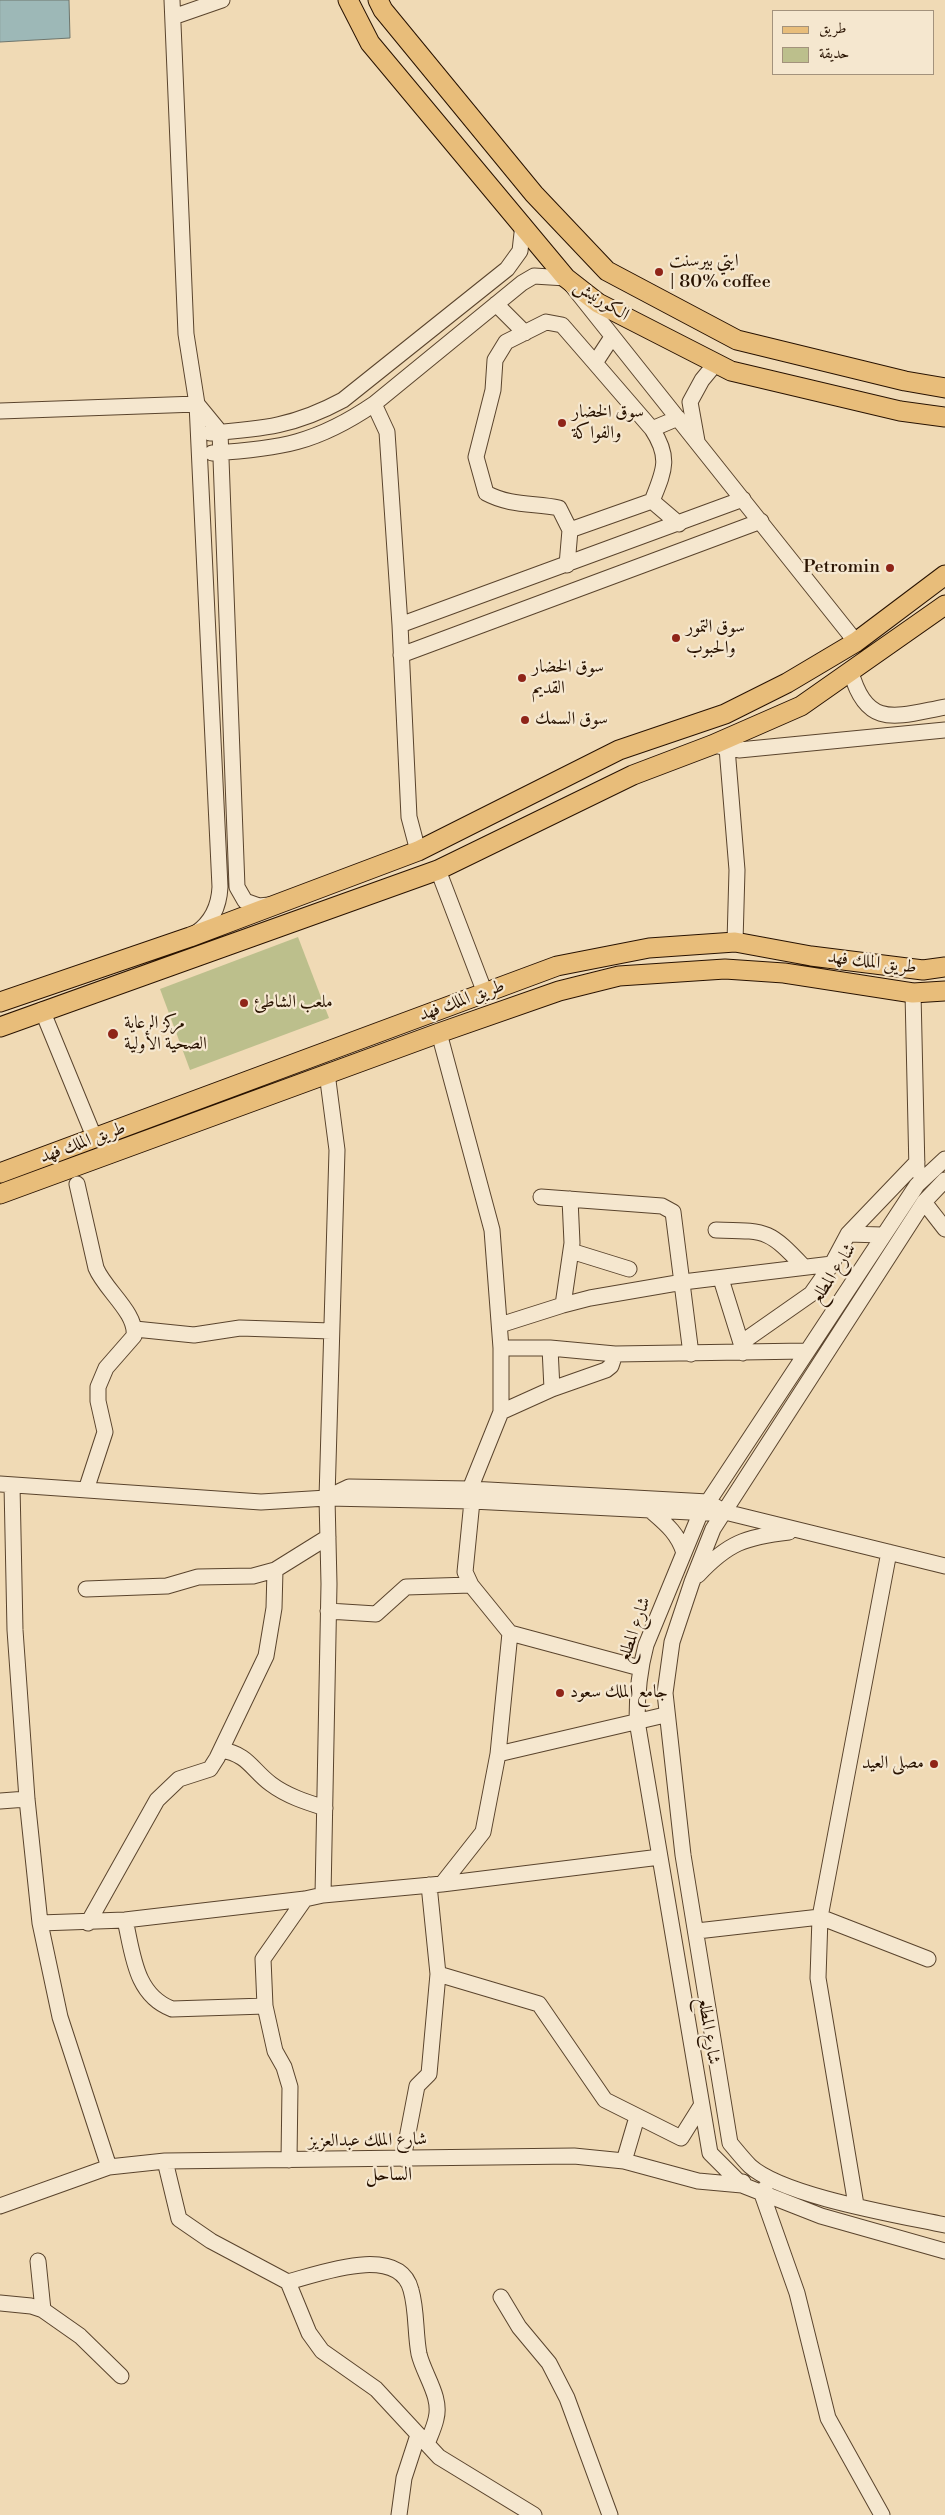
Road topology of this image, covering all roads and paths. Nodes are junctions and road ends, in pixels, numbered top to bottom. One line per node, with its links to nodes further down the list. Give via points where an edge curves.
1 (172, 0): 5 (street)
2 (222, 0): 5 (street)
3 (348, 0): 6 (main road, الكورنيش, via 370,43)
4 (378, 0): 14 (main road, الكورنيش, via 534,194 607,271 737,340)
5 (173, 17): 16 (street, via 186,334)
6 (523, 224): 7 (main road, الكورنيش); 22 (street, via 520,251 507,269 343,400 315,415 285,425)
7 (566, 278): 8 (street, via 534,276); 10 (street); 12 (main road, الكورنيش, via 598,303)
8 (496, 304): 9 (street); 17 (street)
9 (525, 333): 11 (street, via 546,322 562,325); 31 (street, via 506,342 495,360 493,390 476,458 480,478 486,493 498,500 559,508)
10 (612, 337): 11 (street); 20 (street)
11 (595, 363): 21 (street)
12 (716, 364): 19 (main road, الكورنيش, via 731,371 900,411); 24 (street, via 702,380 690,402)
13 (945, 379): 14 (main road)
14 (905, 381): 15 (main road, الكورنيش)
15 (945, 388)
16 (197, 404): 18 (street); 22 (street); 23 (street)
17 (374, 404): 25 (street, via 325,433 290,445); 35 (street, via 387,432)
18 (0, 411)
19 (945, 417)
20 (678, 418): 21 (street); 24 (street)
21 (652, 429): 28 (street, via 665,460 664,476)
22 (220, 432): 23 (street); 25 (street)
23 (199, 434): 26 (street)
24 (697, 442): 27 (street)
25 (221, 452): 26 (street); 44 (street, via 237,887 244,901 252,905)
26 (200, 454): 45 (street, via 220,887 216,910 203,928)
27 (743, 499): 29 (street); 30 (street)
28 (652, 501): 30 (street); 31 (street)
29 (761, 522): 36 (street); 37 (street)
30 (679, 524): 32 (street)
31 (570, 530): 32 (street)
32 (567, 565): 35 (street)
33 (945, 575): 36 (main road)
34 (945, 605): 38 (main road)
35 (400, 625): 37 (street)
36 (856, 642): 42 (main road, via 787,683 725,714 619,750)
37 (401, 655): 42 (street, via 409,817)
38 (851, 672): 39 (street, via 857,693 874,712 904,714); 41 (main road, via 801,706)
39 (945, 707)
40 (945, 730): 41 (street, via 739,750)
41 (720, 747): 43 (main road, via 633,775); 46 (street, via 737,870)
42 (418, 851): 44 (main road)
43 (438, 870): 49 (street); 52 (main road)
44 (275, 905): 45 (main road)
45 (190, 937): 51 (main road)
46 (735, 942): 47 (main road, طريق الملك فهد, via 811,956 923,970); 49 (main road, طريق الملك فهد, via 649,948 566,964)
47 (945, 967)
48 (945, 991): 50 (main road, طريق الملك فهد)
49 (485, 992): 56 (main road, طريق الملك فهد)
50 (913, 993): 54 (main road, طريق الملك فهد, via 784,973 725,969 619,976 559,991); 60 (street)
51 (0, 1002)
52 (42, 1010): 53 (main road); 58 (street)
53 (0, 1027)
54 (439, 1033): 55 (main road, طريق الملك فهد); 80 (street, via 492,1230)
55 (327, 1073): 57 (main road, طريق الملك فهد); 82 (street, via 337,1150)
56 (237, 1085): 57 (main road); 58 (main road, طريق الملك فهد)
57 (245, 1104): 65 (main road, طريق الملك فهد)
58 (95, 1139): 61 (main road, طريق الملك فهد)
59 (945, 1159): 64 (street, شارع المطلع)
60 (917, 1162): 64 (street); 71 (street)
61 (0, 1173)
62 (945, 1180): 68 (street, شارع المطلع)
63 (77, 1184): 81 (street, via 96,1268 101,1280 133,1320)
64 (917, 1185): 72 (street, شارع المطلع)
65 (0, 1194)
66 (541, 1197): 67 (street)
67 (570, 1199): 73 (street); 78 (street, via 668,1208 673,1212)
68 (924, 1202): 69 (street); 97 (street, شارع المطلع)
69 (945, 1229)
70 (716, 1230): 75 (street, via 768,1234)
71 (848, 1234): 72 (street); 74 (street)
72 (882, 1235): 86 (street, شارع المطلع)
73 (571, 1252): 76 (street); 79 (street)
74 (832, 1264): 75 (street); 85 (street, via 806,1298)
75 (804, 1267): 77 (street)
76 (629, 1269)
77 (721, 1279): 78 (street); 85 (street)
78 (683, 1282): 79 (street); 88 (street)
79 (562, 1305): 80 (street)
80 (500, 1325): 83 (street)
81 (135, 1329): 82 (street, via 194,1335 240,1328); 92 (street, via 134,1336 106,1368 98,1387 105,1432)
82 (331, 1331): 94 (street)
83 (501, 1348): 84 (street); 90 (street)
84 (550, 1348): 87 (street); 89 (street)
85 (742, 1348): 86 (street); 88 (street)
86 (806, 1351): 95 (street, شارع المطلع)
87 (615, 1354): 88 (street); 89 (street, via 606,1370)
88 (691, 1354)
89 (552, 1389): 90 (street)
90 (501, 1412): 93 (street)
91 (6, 1484): 92 (street); 114 (street)
92 (86, 1490): 94 (street, via 262,1502)
93 (471, 1495): 94 (street); 95 (street); 96 (street); 105 (street, via 465,1572)
94 (327, 1498): 99 (street)
95 (704, 1508): 96 (street); 97 (street); 101 (street, شارع المطلع)
96 (650, 1510): 101 (street, via 676,1534)
97 (725, 1512): 98 (street); 104 (street, شارع المطلع, via 713,1529)
98 (797, 1531): 100 (street); 104 (street, via 742,1541 719,1553)
99 (328, 1537): 103 (street); 107 (street)
100 (888, 1552): 102 (street); 121 (street)
101 (684, 1553): 109 (street, شارع المطلع, via 646,1645)
102 (945, 1566)
103 (275, 1570): 106 (street, via 253,1576 198,1577 167,1586); 112 (street, via 274,1608 266,1656)
104 (692, 1582): 110 (street, شارع المطلع, via 672,1642 664,1693)
105 (471, 1585): 107 (street, via 406,1587 376,1614); 108 (street)
106 (86, 1589)
107 (328, 1611): 116 (street)
108 (510, 1633): 109 (street); 113 (street)
109 (640, 1668): 111 (street, شارع المطلع)
110 (665, 1715): 111 (street); 125 (street, شارع المطلع)
111 (637, 1721): 113 (street); 117 (street, شارع المطلع)
112 (221, 1750): 116 (street, via 235,1752 271,1784 298,1800); 124 (street, via 210,1768 179,1779 157,1800)
113 (498, 1754): 118 (street, via 483,1832)
114 (27, 1799): 115 (street); 123 (street)
115 (0, 1801)
116 (325, 1808): 119 (street)
117 (660, 1857): 118 (street); 129 (street, شارع المطلع)
118 (436, 1885): 119 (street); 127 (street)
119 (323, 1895): 120 (street)
120 (305, 1900): 122 (street); 128 (street, via 263,1959)
121 (820, 1916): 125 (street); 126 (street); 140 (street, via 818,1978)
122 (125, 1920): 124 (street); 128 (street, via 138,1978 162,2005 172,2009)
123 (40, 1923): 124 (street); 136 (street, via 60,2017)
124 (88, 1923)
125 (696, 1931): 135 (street, شارع المطلع, via 730,2142)
126 (928, 1959)
127 (438, 1974): 130 (street, via 540,2004 605,2100); 131 (street, via 429,2074 417,2086)
128 (265, 2006): 132 (street, via 275,2051 290,2088)
129 (701, 2106): 130 (street, via 681,2138); 138 (street, شارع المطلع, via 710,2153)
130 (637, 2117): 134 (street)
131 (403, 2159): 132 (street, شارع الملك عبدالعزيز); 134 (street, شارع الملك عبدالعزيز, via 574,2156)
132 (289, 2160): 133 (street, شارع الملك عبدالعزيز)
133 (165, 2161): 136 (street, شارع الملك عبدالعزيز); 145 (street, via 180,2219 211,2241)
134 (624, 2161): 138 (street, شارع الملك عبدالعزيز, via 698,2181)
135 (751, 2166): 137 (street); 138 (street)
136 (109, 2167): 141 (street, شارع الملك عبدالعزيز)
137 (769, 2178): 139 (street); 140 (street)
138 (742, 2185): 139 (street, شارع المطلع)
139 (762, 2194): 143 (street, شارع المطلع, via 821,2216); 154 (street, via 797,2293 828,2418)
140 (856, 2205): 142 (street)
141 (0, 2206)
142 (945, 2225)
143 (945, 2251)
144 (38, 2261): 148 (street)
145 (288, 2282): 150 (street, via 309,2333 322,2350 376,2389); 150 (street, via 360,2264 387,2265 404,2277 411,2288 419,2354 438,2406 436,2419)
146 (501, 2297): 153 (street, via 519,2327 549,2364 566,2398)
147 (0, 2303): 148 (street)
148 (43, 2310): 149 (street, via 80,2336)
149 (121, 2376)
150 (423, 2439): 151 (street, via 404,2478); 152 (street, via 439,2457)
151 (398, 2515)
152 (534, 2515)
153 (610, 2515)
154 (882, 2515)

